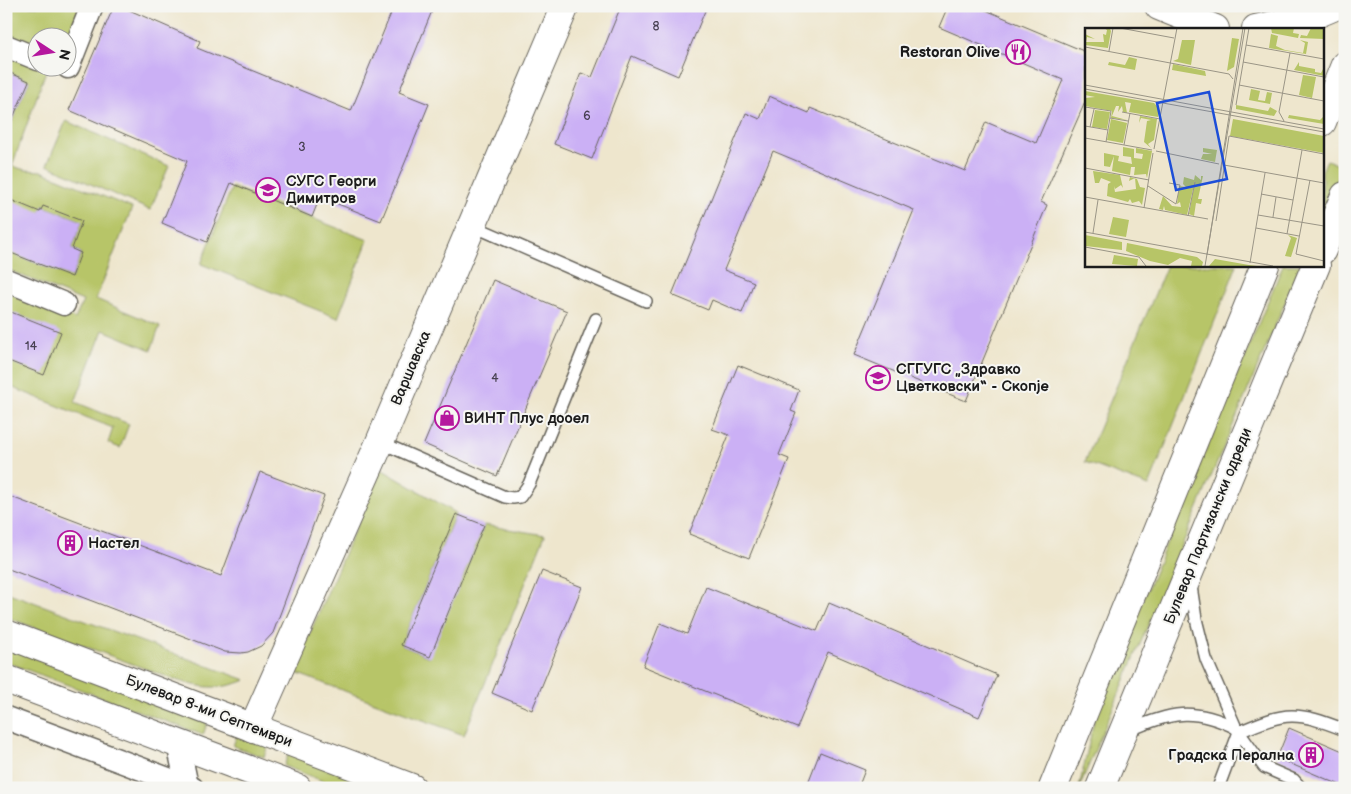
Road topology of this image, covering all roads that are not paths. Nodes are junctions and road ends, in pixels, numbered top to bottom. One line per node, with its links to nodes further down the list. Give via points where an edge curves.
1 (92, 6): 7 (street)
2 (565, 6): 13 (street, Варшавска)
3 (1159, 6): 5 (street)
4 (1335, 6): 6 (street, via 1308,17)
5 (1212, 28)
6 (1260, 28)
7 (78, 40)
8 (6, 46): 9 (street)
9 (28, 55)
10 (1338, 75): 11 (street)
11 (1324, 116)
12 (1342, 206): 14 (street)
13 (471, 225): 18 (lane); 21 (street, Варшавска)
14 (1324, 246)
15 (1265, 266): 34 (street)
16 (1316, 266): 22 (street, Булевар Партизански одреди)
17 (6, 280): 19 (street)
18 (646, 301)
19 (64, 304)
20 (596, 319): 21 (lane, via 529,484 520,497 505,497)
21 (380, 442): 26 (street, Варшавска)
22 (1190, 572): 27 (lane, via 1196,619 1206,659); 29 (street, Булевар Партизански одреди)
23 (6, 634): 26 (street, Булевар 8-ми Септември)
24 (6, 679): 30 (street)
25 (6, 718): 31 (street)
26 (253, 728): 33 (street, Булевар 8-ми Септември)
27 (1237, 730): 28 (lane, via 1290,715 1315,718); 29 (lane, via 1209,717 1179,714 1160,717); 36 (lane); 37 (lane, via 1264,767 1294,780)
28 (1345, 730)
29 (1122, 734): 35 (street, Булевар Партизански одреди)
30 (178, 743): 31 (street); 32 (street)
31 (190, 787)
32 (297, 788)
33 (412, 788)
34 (1053, 788)
35 (1100, 788)
36 (1218, 788)
37 (1301, 788)

